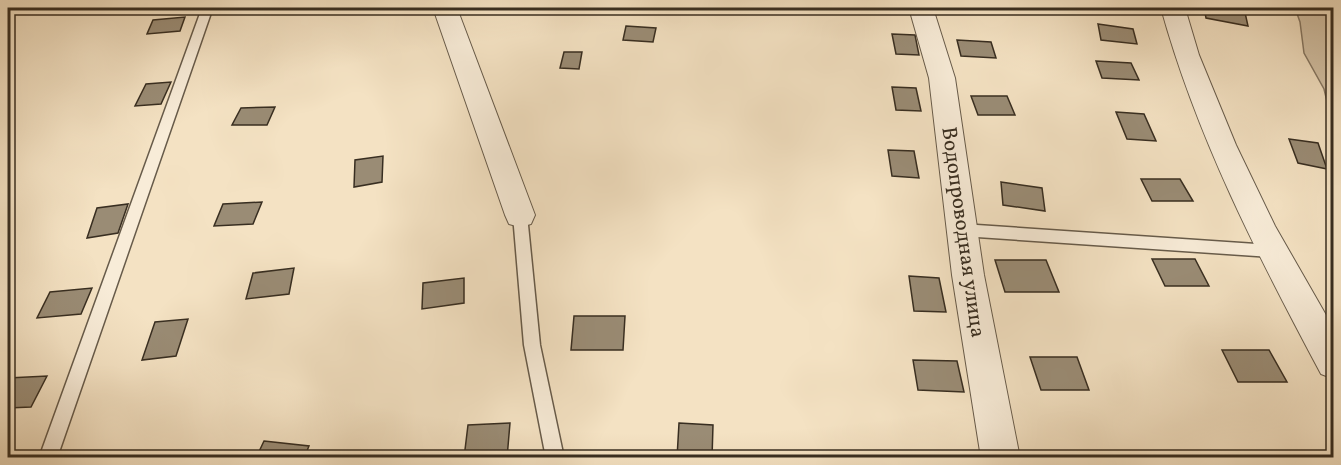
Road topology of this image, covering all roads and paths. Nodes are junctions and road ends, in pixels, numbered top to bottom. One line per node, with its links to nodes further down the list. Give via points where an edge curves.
1 (445, 8): 5 (street)
2 (921, 8): 6 (street, Водопроводная улица, via 942,78)
3 (1173, 8): 7 (street, via 1213,126)
4 (206, 10): 9 (lane)
5 (520, 215): 10 (lane, via 532,345)
6 (962, 230): 7 (lane); 11 (street, Водопроводная улица)
7 (1271, 250): 8 (street)
8 (1334, 363)
9 (48, 458)
10 (555, 458)
11 (1001, 458)

